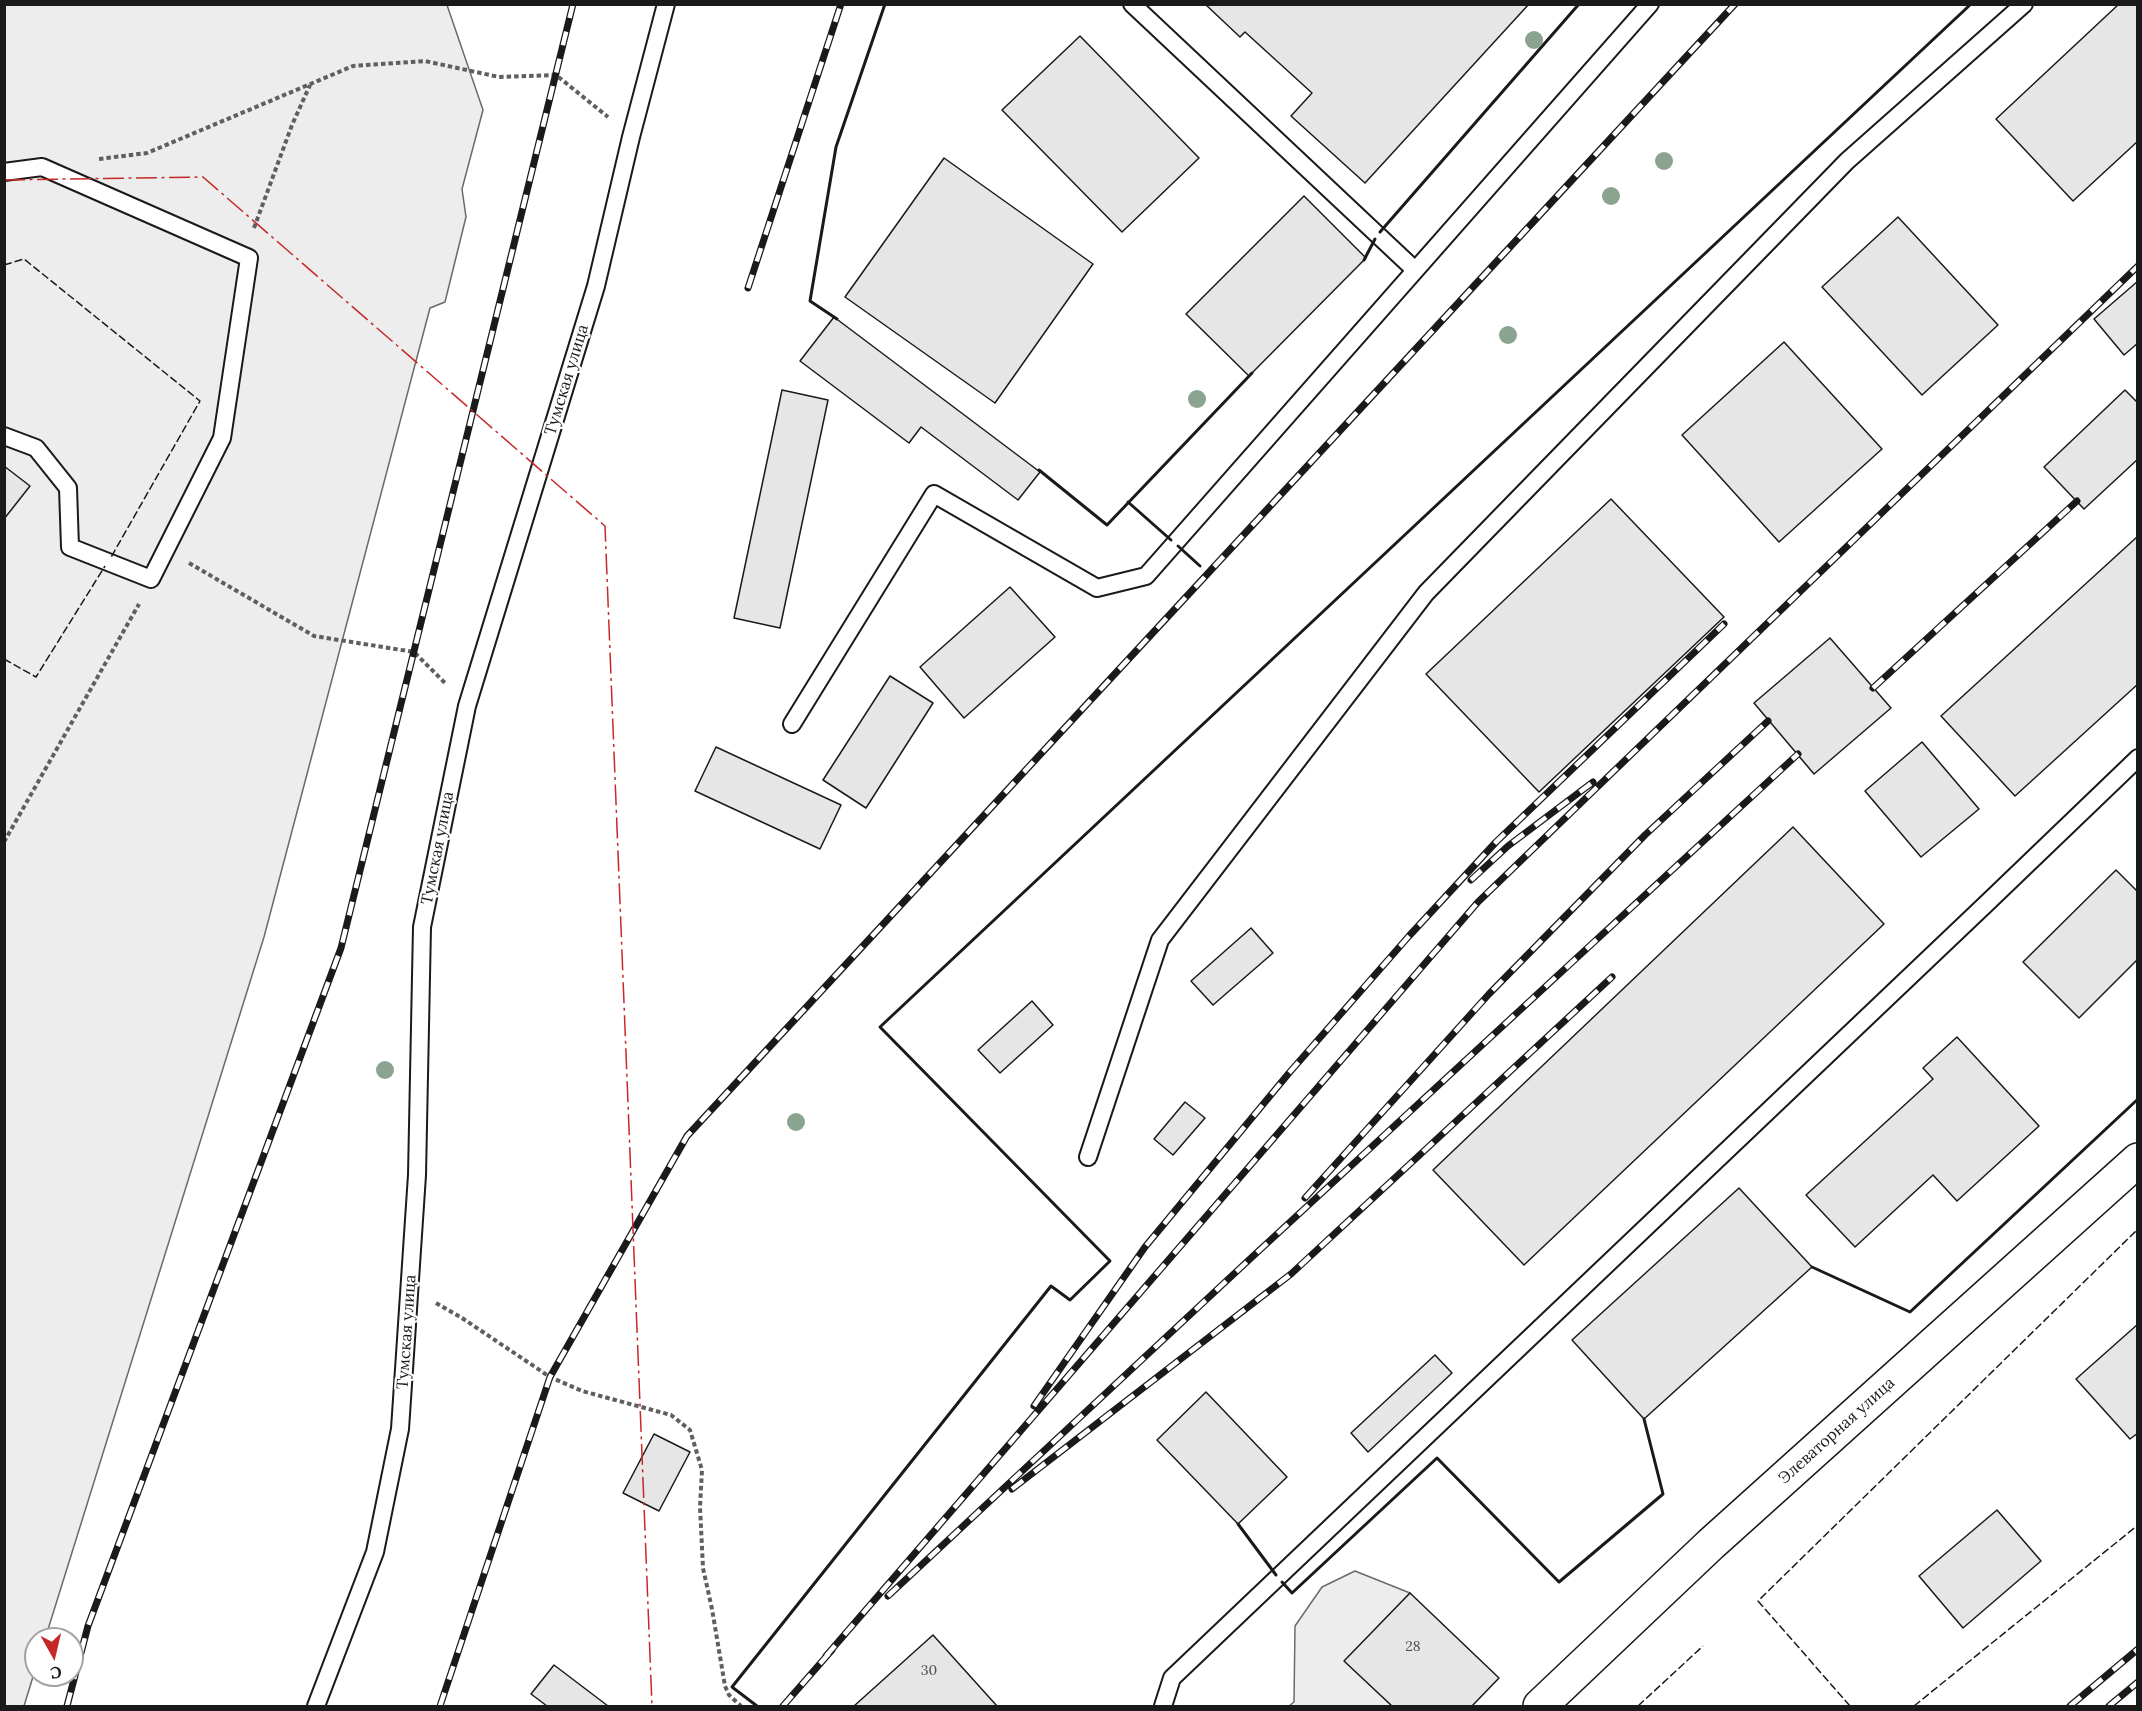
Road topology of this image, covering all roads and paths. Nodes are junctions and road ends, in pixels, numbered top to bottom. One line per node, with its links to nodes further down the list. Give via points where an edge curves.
1 (666, 4): 6 (lane, Тумская улица)
2 (1132, 4): 10 (lane)
3 (1650, 4): 10 (lane)
4 (2024, 4): 18 (lane, via 1847,161 1426,593 1160,940)
5 (310, 84): 6 (path, via 353,66 425,61 499,77 556,75); 7 (path, via 147,153); 9 (path, via 254,224)
6 (631, 137): 14 (lane, Тумская улица, via 596,286)
7 (42, 167): 8 (lane); 9 (lane)
8 (4, 172)
9 (249, 258): 12 (lane, via 222,438)
10 (1415, 270): 15 (lane, via 1146,576 1096,588 934,494)
11 (4, 436): 13 (lane, via 36,448 68,488 70,547)
12 (165, 549): 13 (lane); 14 (path, via 314,636 414,652)
13 (151, 579): 17 (path)
14 (467, 706): 20 (lane, Тумская улица, via 422,927 417,1175)
15 (792, 724)
16 (2138, 758): 23 (lane, via 1172,1678)
17 (4, 842)
18 (1088, 1157)
19 (2133, 1173): 24 (street, Элеваторная улица, via 1711,1544)
20 (410, 1288): 21 (lane, Тумская улица, via 400,1429 375,1552); 22 (path, via 550,1377 671,1415 690,1430 702,1470 703,1568 725,1686)
21 (316, 1707)
22 (741, 1707)
23 (1163, 1707)
24 (1540, 1707)

